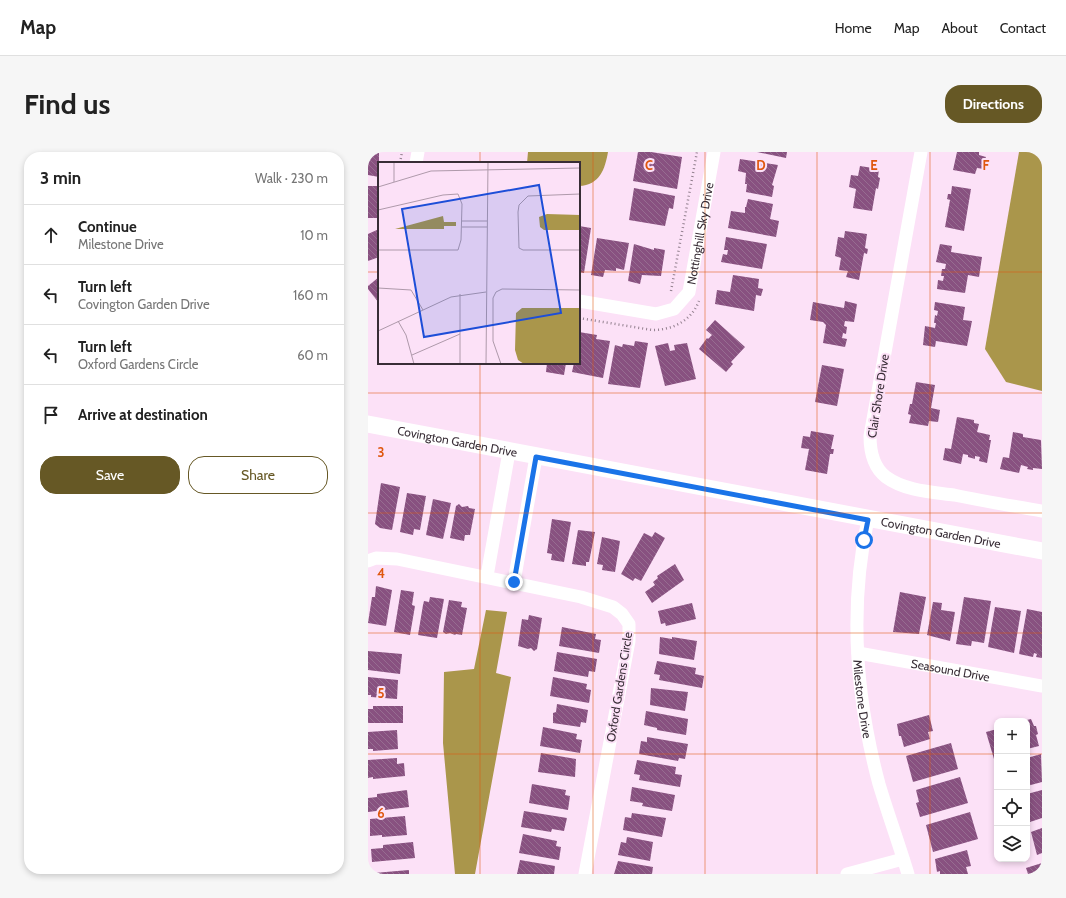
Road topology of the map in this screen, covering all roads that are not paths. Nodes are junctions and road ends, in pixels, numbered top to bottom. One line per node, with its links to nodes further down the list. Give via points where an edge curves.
1 (418, 152): 4 (street)
2 (714, 152): 5 (street, Nottinghill Sky Drive, via 689,292 674,309 656,314)
3 (920, 152): 9 (street, Clair Shore Drive, via 870,436 872,454 879,470 886,477 908,487)
4 (416, 162)
5 (580, 301)
6 (368, 424): 7 (street, Covington Garden Drive)
7 (509, 452): 8 (street, Covington Garden Drive); 13 (street)
8 (536, 457): 10 (street, Covington Garden Drive); 14 (street)
9 (1042, 511)
10 (868, 520): 11 (street, Covington Garden Drive); 15 (street, Milestone Drive, via 856,620)
11 (1042, 551)
12 (368, 561): 13 (street, Oxford Gardens Circle, via 376,558 397,559)
13 (487, 576): 14 (street, Oxford Gardens Circle)
14 (514, 582): 18 (street, Oxford Gardens Circle, via 613,607 629,624 629,641)
15 (858, 653): 16 (street, Seasound Drive); 17 (street, Milestone Drive, via 862,699 879,784)
16 (1042, 686)
17 (903, 859): 19 (street); 20 (street, Milestone Drive)
18 (585, 874)
19 (847, 874)
20 (908, 874)

